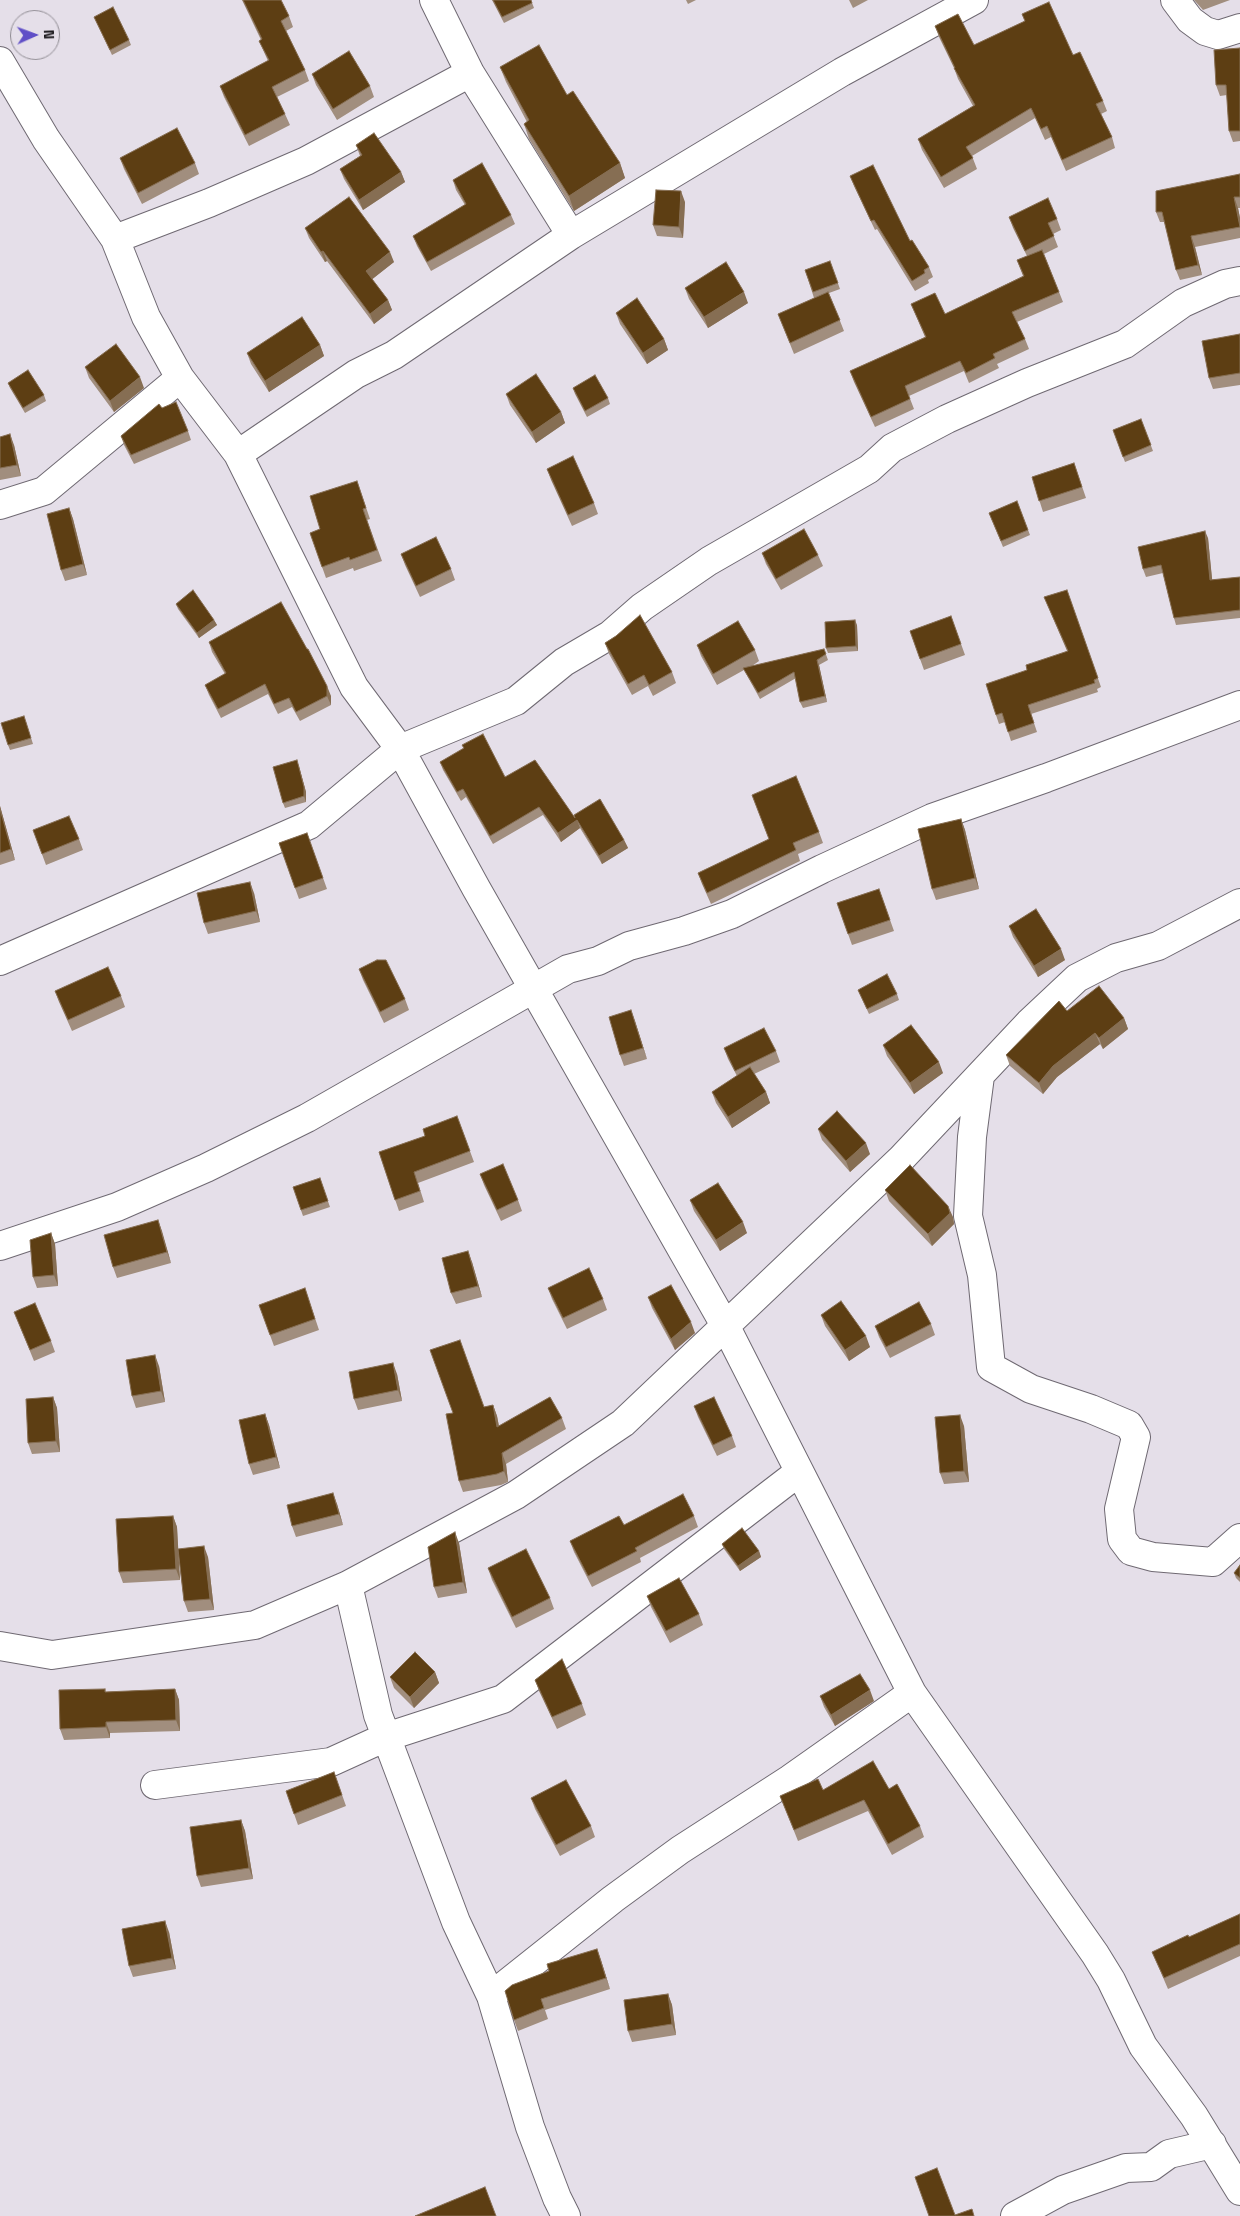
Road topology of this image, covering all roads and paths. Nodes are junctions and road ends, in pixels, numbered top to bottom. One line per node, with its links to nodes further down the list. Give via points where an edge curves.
1 (434, 0): 6 (street)
2 (974, 0): 7 (street, via 842,72)
3 (1175, 0): 4 (street, via 1190,20 1205,31 1218,34)
4 (1240, 28)
5 (0, 61): 8 (street, via 46,139)
6 (470, 73): 7 (street); 8 (street, via 306,161)
7 (571, 235): 11 (street, via 394,355 356,374)
8 (116, 239): 10 (street, via 146,317)
9 (1240, 281): 14 (street, via 1225,284 1183,303 1125,344 1027,382 947,418 892,448 869,469 709,561 642,607 610,635 564,662 516,701)
10 (180, 378): 11 (street); 12 (street, via 44,491)
11 (238, 454): 14 (street, via 354,687)
12 (0, 505)
13 (1240, 705): 17 (street, via 932,818 732,914 568,969)
14 (400, 749): 16 (street, via 309,825); 17 (street)
15 (1240, 903): 18 (street, via 1158,946 1116,958 1077,978)
16 (0, 961)
17 (534, 989): 19 (street, via 307,1118 206,1168 117,1207); 20 (street)
18 (980, 1076): 20 (street, via 900,1160); 22 (street, via 972,1136 968,1216 982,1275 991,1367 1031,1389 1129,1425 1136,1437 1119,1509 1122,1540 1131,1551 1153,1557 1213,1562)
19 (0, 1246)
20 (726, 1327): 21 (street); 23 (street, via 623,1423 516,1495)
21 (799, 1472): 25 (street); 26 (street, via 503,1699)
22 (1240, 1538)
23 (348, 1585): 24 (street, via 255,1625 52,1655); 26 (street)
24 (0, 1646)
25 (912, 1693): 28 (street, via 790,1779 680,1850); 29 (street, via 1095,1954 1143,2046)
26 (386, 1737): 27 (street, via 331,1762); 28 (street, via 456,1922)
27 (155, 1785)
28 (491, 1996): 31 (street, via 530,2127)
29 (1212, 2144): 30 (street); 32 (street, via 1169,2154 1151,2167 1126,2168 1072,2187)
30 (1240, 2191)
31 (566, 2216)
32 (1015, 2216)

